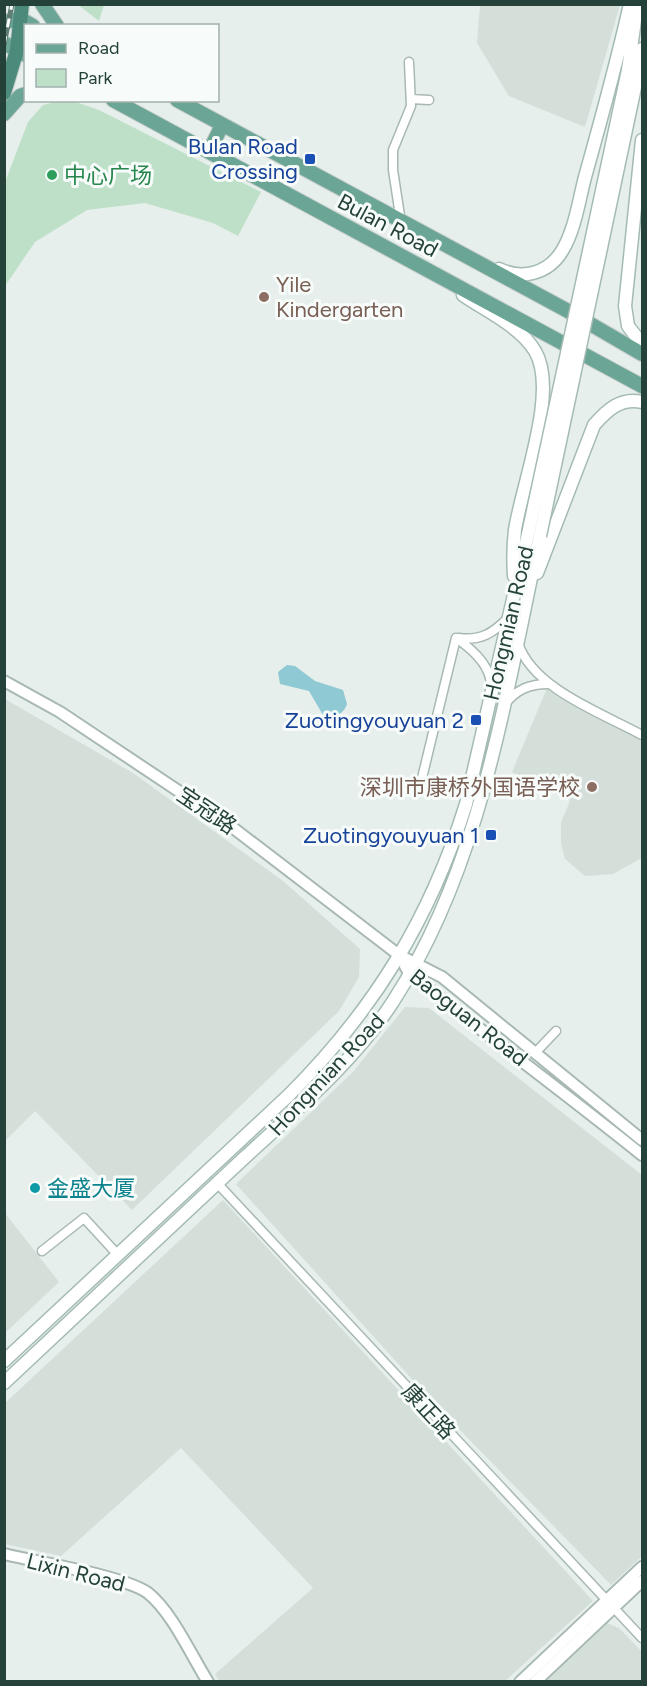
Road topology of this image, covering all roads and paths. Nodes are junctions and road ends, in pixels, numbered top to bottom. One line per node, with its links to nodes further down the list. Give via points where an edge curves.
1 (22, 4): 6 (highway)
2 (42, 4): 7 (main road)
3 (630, 4): 24 (main road, via 579,201 562,251 546,268 519,276)
4 (637, 4): 12 (main road)
5 (4, 22): 6 (main road)
6 (27, 22)
7 (56, 24)
8 (24, 29): 9 (highway)
9 (16, 49): 13 (highway)
10 (642, 49): 12 (main road)
11 (409, 62): 15 (street)
12 (633, 71): 30 (main road, Hongmian Road, bridge)
13 (4, 93)
14 (24, 95): 19 (main road)
15 (411, 99): 16 (street); 23 (street, via 393,150)
16 (429, 100)
17 (117, 102): 22 (main road, Bulan Road)
18 (181, 102): 20 (main road, Bulan Road)
19 (4, 114)
20 (222, 125): 22 (main road); 23 (main road, Bulan Road)
21 (642, 140): 26 (main road, via 625,306 628,326)
22 (209, 152): 25 (main road, Bulan Road)
23 (401, 222): 24 (main road, Bulan Road)
24 (441, 244): 27 (main road, Bulan Road)
25 (425, 269): 28 (main road, Bulan Road); 30 (main road, via 518,332 535,351 541,365 543,399 512,552)
26 (642, 344)
27 (642, 354)
28 (642, 386)
29 (642, 402): 30 (main road, via 620,403 594,425 552,539)
30 (521, 592): 31 (main road, Hongmian Road); 33 (main road, Hongmian Road)
31 (509, 618): 32 (street, via 483,637); 36 (main road, Hongmian Road)
32 (456, 638): 36 (street, via 487,669); 39 (street)
33 (517, 640): 35 (street, via 530,668); 37 (main road, Hongmian Road)
34 (4, 681): 40 (street, 宝冠路, via 60,712 246,837)
35 (549, 684): 37 (street, via 515,693); 38 (street)
36 (492, 693): 40 (main road, Hongmian Road, via 454,843)
37 (501, 711): 41 (main road, Hongmian Road, via 463,857 434,927)
38 (642, 735)
39 (422, 778)
40 (399, 955): 41 (street, Baoguan Road); 48 (main road, Hongmian Road, via 378,993 328,1055)
41 (412, 967): 43 (street, Baoguan Road, via 442,977); 45 (street, Baoguan Road); 46 (main road, Hongmian Road, via 394,1001 351,1053)
42 (556, 1031): 43 (street)
43 (537, 1052): 44 (street, Baoguan Road)
44 (642, 1140)
45 (642, 1155)
46 (217, 1183): 50 (main road, Hongmian Road); 54 (street, 康正路)
47 (42, 1251): 48 (street, via 84,1218)
48 (118, 1255): 49 (main road, Hongmian Road)
49 (4, 1361)
50 (4, 1383)
51 (4, 1554): 56 (street, Lixin Road, via 116,1580 146,1592 166,1614)
52 (642, 1567): 54 (street)
53 (642, 1581): 54 (street)
54 (610, 1604): 55 (street, 康正路); 57 (street); 58 (street)
55 (642, 1638)
56 (208, 1682)
57 (520, 1682)
58 (535, 1682)

